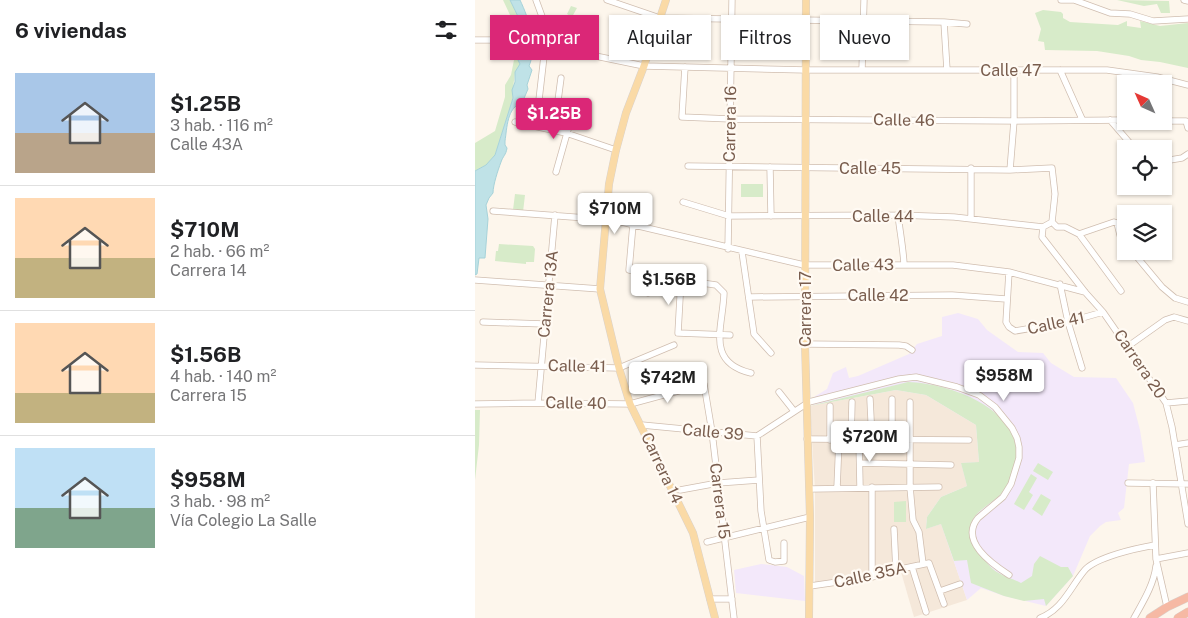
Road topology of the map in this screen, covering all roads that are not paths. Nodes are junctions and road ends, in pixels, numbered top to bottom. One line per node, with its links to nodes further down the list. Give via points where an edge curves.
1 (536, 0): 10 (street)
2 (607, 0): 11 (street)
3 (666, 0): 12 (main road, Carrera 14)
4 (733, 0): 13 (street, Carrera 16)
5 (806, 0): 14 (main road, Carrera 17)
6 (864, 0): 15 (street)
7 (1061, 0): 16 (street, via 1074,0 1110,13 1130,14 1153,21)
8 (1184, 0): 9 (street)
9 (1188, 1)
10 (542, 15)
11 (650, 15)
12 (660, 15)
13 (732, 15)
14 (806, 15)
15 (863, 15)
16 (1188, 19)
17 (909, 22): 18 (street)
18 (945, 22): 19 (street); 33 (street)
19 (967, 24)
20 (475, 40): 21 (street, Calle 47)
21 (490, 41)
22 (599, 57): 28 (street, Calle 47)
23 (543, 60): 38 (street)
24 (646, 60): 28 (main road, Carrera 14)
25 (731, 60): 30 (street, Carrera 16)
26 (806, 60): 31 (main road, Carrera 17)
27 (863, 60): 32 (street)
28 (644, 66): 29 (street, Calle 47); 52 (main road, Carrera 14)
29 (685, 67): 30 (street, Calle 47); 40 (street, Calle 46, via 682,117)
30 (731, 68): 31 (street, Calle 47); 40 (street, Carrera 16)
31 (806, 70): 32 (street, Calle 47); 41 (main road, Carrera 17)
32 (863, 70): 33 (street, Calle 47)
33 (947, 70): 35 (street, Calle 47)
34 (1060, 70): 35 (street, Calle 47); 37 (street, Calle 47, via 1107,70); 42 (street)
35 (1014, 71): 47 (street)
36 (561, 78): 39 (street)
37 (1188, 85)
38 (539, 107): 39 (street); 48 (street)
39 (557, 108): 50 (street, via 572,111)
40 (731, 119): 41 (street, Calle 46); 56 (street, Carrera 16)
41 (805, 119): 47 (street, Calle 46); 58 (main road, Carrera 17)
42 (1082, 119): 43 (street, Calle 46); 47 (street, Calle 46)
43 (1110, 120): 44 (street, Calle 46); 51 (street)
44 (1117, 120)
45 (1173, 121): 49 (street, via 1186,121)
46 (515, 122): 48 (street)
47 (1014, 122): 60 (street)
48 (536, 126): 50 (street)
49 (1188, 128)
50 (566, 134): 52 (street); 61 (street)
51 (1127, 140)
52 (615, 150): 69 (main road, Carrera 14)
53 (1188, 154): 54 (street)
54 (1172, 160)
55 (688, 166): 56 (street, Calle 45)
56 (730, 166): 57 (street, Calle 45); 66 (street, Carrera 16)
57 (770, 167): 58 (street, Calle 45); 67 (street)
58 (806, 168): 59 (street, Calle 45); 68 (main road, Carrera 17)
59 (971, 168): 60 (street, Calle 45); 70 (street)
60 (1010, 170): 71 (street, Calle 45, via 1052,168 1055,194)
61 (556, 172)
62 (683, 202): 66 (street, Calle 44)
63 (493, 210): 64 (street, Calle 43)
64 (555, 215): 69 (street, Calle 43); 86 (street, Carrera 13A)
65 (898, 215): 68 (street, Calle 44); 70 (street, Calle 44); 79 (street)
66 (729, 216): 67 (street, Calle 44); 76 (street, Carrera 16)
67 (771, 216): 68 (street, Calle 44)
68 (806, 216): 80 (main road, Carrera 17)
69 (605, 219): 73 (street, Calle 43); 87 (main road, Carrera 14)
70 (971, 219): 74 (street, Calle 44)
71 (1052, 222): 74 (street); 75 (street, via 1057,227)
72 (1117, 223): 75 (street)
73 (633, 224): 76 (street, Calle 43); 82 (street, via 629,270)
74 (1043, 227): 89 (street, Carrera 20, via 1042,237)
75 (1079, 234): 88 (street)
76 (728, 248): 77 (street, Calle 43)
77 (742, 252): 80 (street, Calle 43); 92 (street)
78 (1138, 260): 94 (street, via 1169,293)
79 (904, 264): 80 (street, Calle 43); 81 (street, Calle 43, via 953,265)
80 (806, 265): 91 (main road, Carrera 17)
81 (1009, 272): 85 (street, Calle 43); 93 (street)
82 (651, 275): 84 (street); 90 (street)
83 (475, 280): 86 (street)
84 (681, 280): 100 (street, via 721,288 724,299); 100 (street, via 678,333)
85 (1060, 284): 89 (street, Calle 43); 98 (street)
86 (549, 286): 87 (street); 99 (street, Carrera 13A)
87 (600, 289): 109 (main road, Carrera 14)
88 (1121, 291)
89 (1085, 292): 95 (street, Carrera 20)
90 (648, 293)
91 (806, 296): 92 (street, Calle 42); 93 (street, Calle 42, via 952,295); 102 (main road, Carrera 17)
92 (750, 297): 106 (street, via 754,334)
93 (1006, 299): 98 (street, Calle 41, via 1006,322 1015,331)
94 (1188, 302)
95 (1103, 312): 98 (street, Calle 41); 104 (street, Carrera 20)
96 (1188, 321): 104 (street, via 1174,317 1165,320)
97 (483, 322): 99 (street)
98 (1068, 322): 110 (street)
99 (544, 324): 108 (street, Carrera 13A)
100 (719, 335): 101 (street); 111 (street, via 721,352 726,360 739,370)
101 (730, 335)
102 (805, 344): 105 (street, via 899,345); 123 (main road, Carrera 17)
103 (674, 345): 109 (street, Calle 41)
104 (1127, 347): 120 (street, Carrera 20)
105 (912, 350)
106 (771, 354)
107 (475, 365): 108 (street, Calle 41)
108 (541, 365): 109 (street, Calle 41); 119 (street, Carrera 13A)
109 (619, 368): 122 (main road, Carrera 14)
110 (1082, 368)
111 (751, 373)
112 (704, 384): 122 (street, Calle 40); 127 (street, Carrera 15)
113 (779, 392): 125 (street)
114 (870, 399): 134 (street)
115 (892, 399): 135 (street)
116 (1188, 401): 120 (street)
117 (852, 402): 132 (street)
118 (911, 402): 136 (street)
119 (538, 403): 121 (street, Calle 40); 122 (street, Calle 40)
120 (1166, 403): 139 (street, Carrera 20)
121 (475, 404)
122 (630, 404): 126 (main road, Carrera 14)
123 (806, 404): 125 (street, Calle 39); 129 (main road, Carrera 17); 169 (street, Calle 39, via 916,377 967,390 995,407 1017,438 1019,458 1011,484 1003,497 974,522 972,537 989,561)
124 (830, 406): 130 (street)
125 (794, 411): 128 (street, Calle 39)
126 (642, 425): 127 (street, Calle 39); 176 (main road, Carrera 14, via 693,533)
127 (712, 432): 128 (street, Calle 39); 144 (street, Carrera 15)
128 (757, 436): 143 (street)
129 (807, 439): 130 (street); 154 (main road, Carrera 17)
130 (830, 440): 131 (street)
131 (839, 440): 132 (street); 153 (street)
132 (851, 440): 133 (street)
133 (859, 440): 134 (street); 140 (street)
134 (872, 440): 135 (street)
135 (892, 440): 136 (street)
136 (911, 440): 137 (street); 141 (street)
137 (969, 440)
138 (1188, 443): 139 (street)
139 (1175, 445): 147 (street, Carrera 20)
140 (860, 463): 141 (street); 149 (street)
141 (911, 465): 142 (street); 151 (street)
142 (951, 465)
143 (759, 480): 144 (street); 158 (street)
144 (717, 483): 155 (street); 160 (street, Carrera 15)
145 (1128, 483): 146 (street)
146 (1153, 483): 147 (street); 163 (street)
147 (1181, 484): 148 (street); 157 (street, Carrera 20)
148 (1188, 484)
149 (860, 487): 150 (street); 153 (street)
150 (872, 487): 151 (street); 170 (street)
151 (910, 487): 152 (street); 166 (street, via 913,520)
152 (939, 487)
153 (837, 488): 154 (street)
154 (810, 489): 156 (main road, Carrera 17)
155 (680, 490)
156 (810, 516): 158 (street); 172 (main road, Carrera 17)
157 (1188, 524)
158 (763, 528): 160 (street); 162 (street, via 769,560 784,561)
159 (894, 529): 168 (street)
160 (725, 538): 161 (street); 175 (street, Carrera 15)
161 (707, 542)
162 (784, 543)
163 (1155, 546): 165 (street); 184 (street, via 1127,550 1088,566 1059,606)
164 (1188, 553): 165 (street)
165 (1156, 558): 178 (street); 185 (street, via 1152,582)
166 (926, 563): 167 (street, Calle 35A); 173 (street)
167 (912, 566): 168 (street, Calle 35A); 179 (street)
168 (896, 570): 170 (street, Calle 35A)
169 (1009, 575)
170 (872, 577): 172 (street, Calle 35A)
171 (960, 584): 173 (street)
172 (810, 586): 183 (main road, Carrera 17)
173 (940, 591): 177 (street)
174 (1188, 597): 178 (highway)
175 (732, 598): 176 (street); 182 (street, Carrera 15)
176 (710, 599): 181 (main road, Carrera 14)
177 (945, 604)
178 (1167, 607): 186 (highway)
179 (926, 612)
180 (1188, 612): 187 (highway)
181 (715, 618)
182 (734, 618)
183 (809, 618)
184 (1040, 618)
185 (1134, 618)
186 (1150, 618)
187 (1178, 618)

